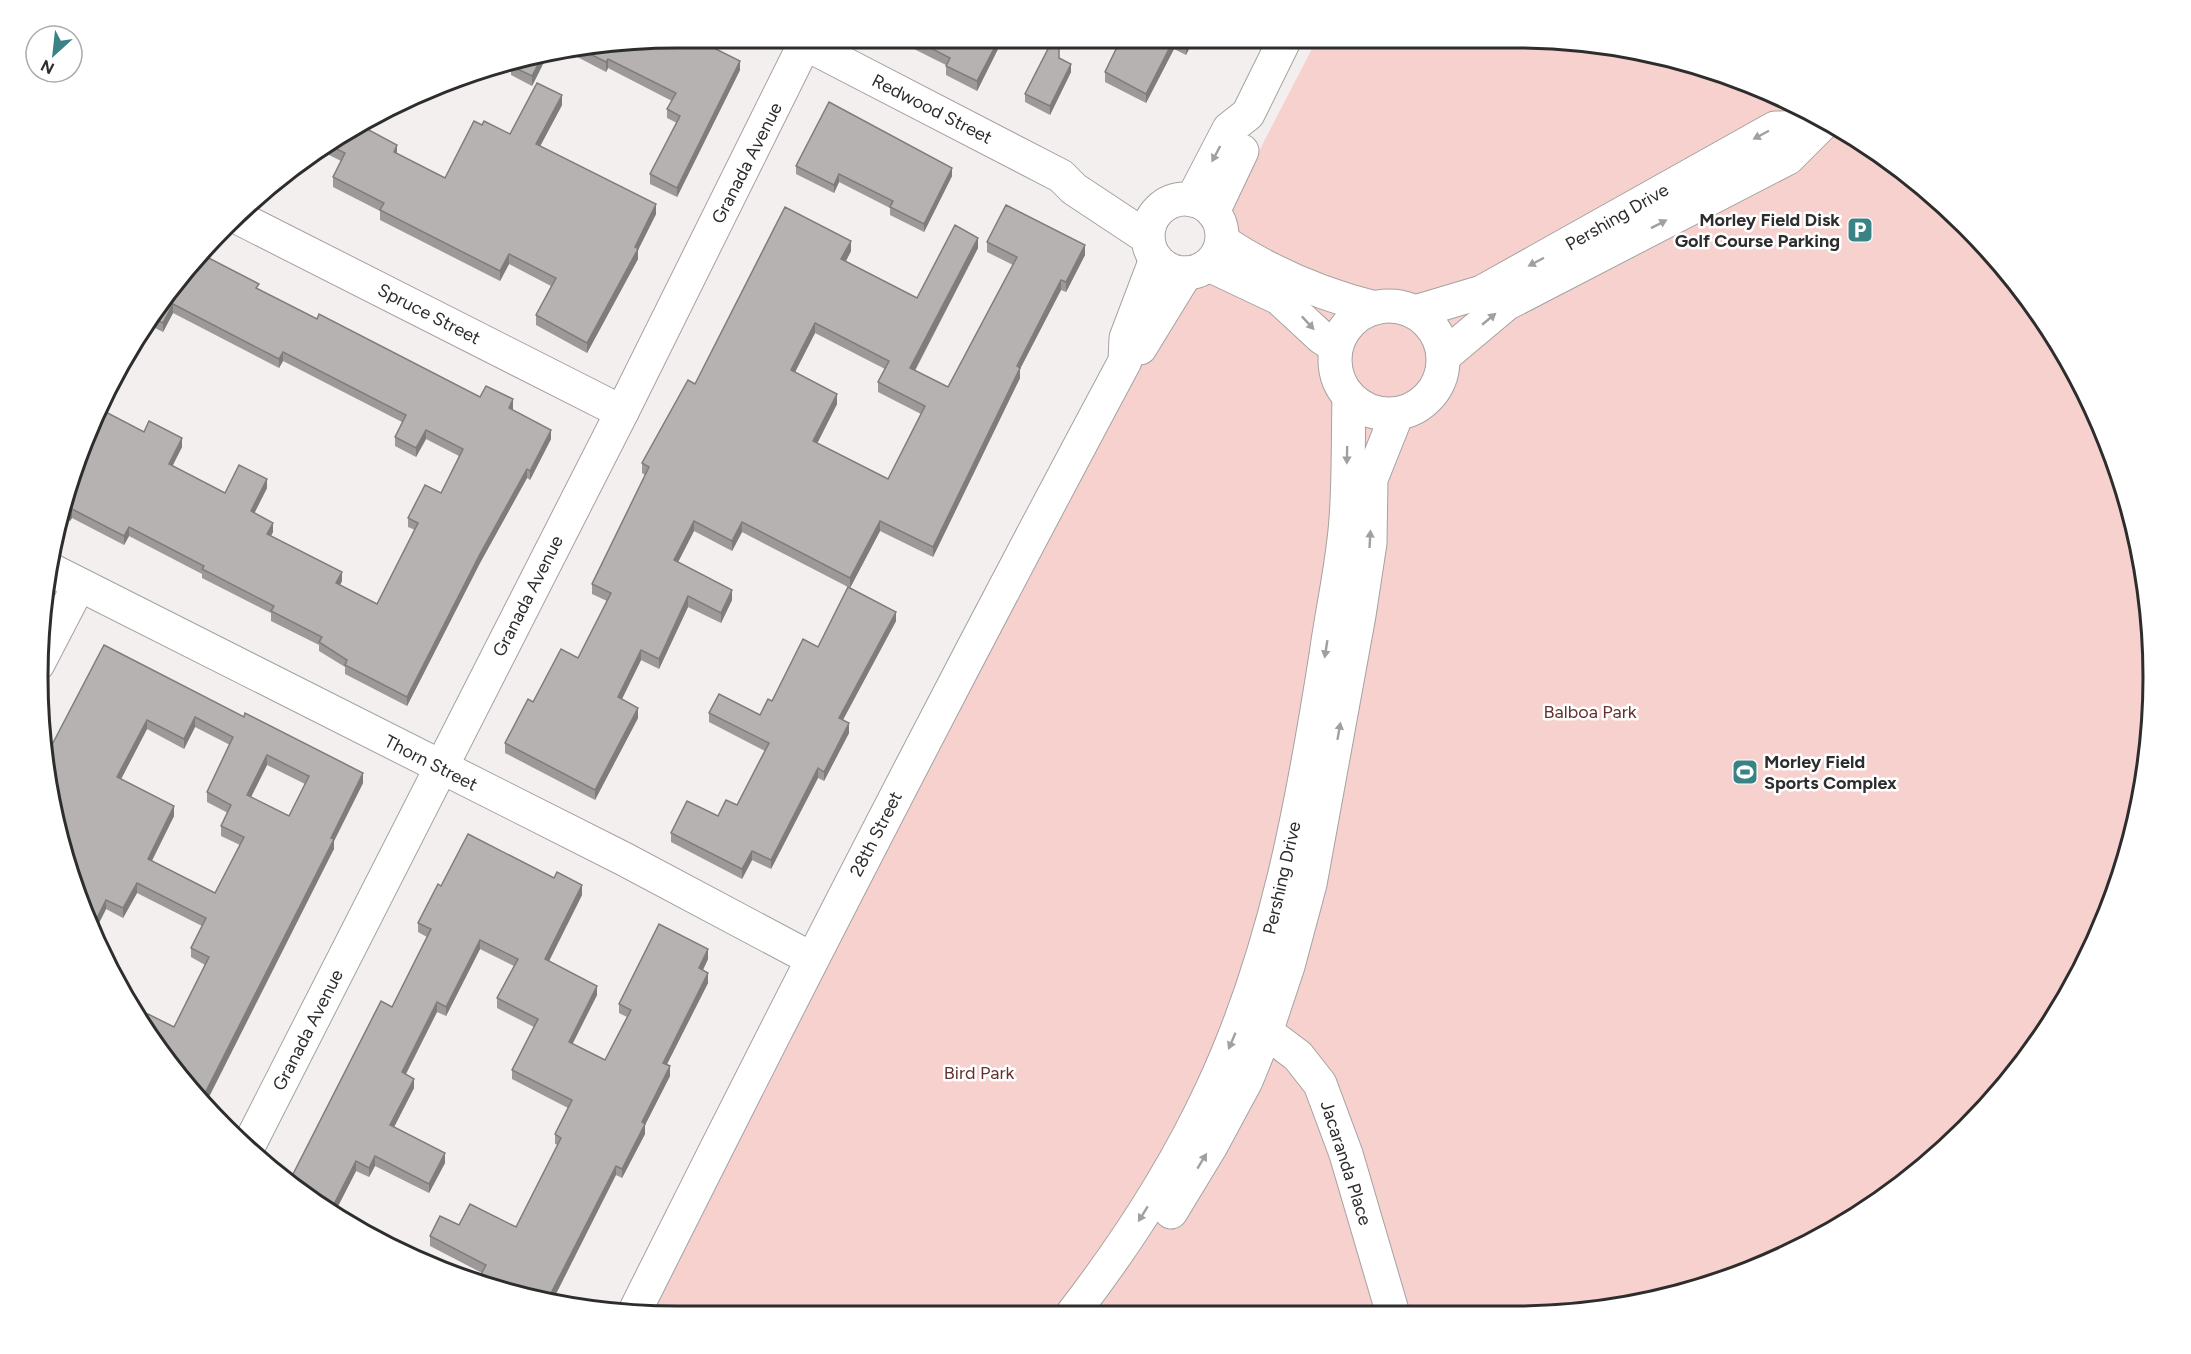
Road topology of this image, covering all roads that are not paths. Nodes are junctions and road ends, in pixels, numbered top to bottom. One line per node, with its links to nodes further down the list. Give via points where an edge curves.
1 (803, 48): 15 (street, Granada Avenue)
2 (815, 48): 7 (street, Redwood Street, via 1061,176 1084,178 1125,197)
3 (1281, 48): 8 (street, 28th Street, via 1248,114 1247,139)
4 (1816, 125): 10 (street, Pershing Drive, one-way to 10, via 1775,128 1482,292)
5 (1818, 127): 12 (street, Pershing Drive, one-way to 5, via 1506,304 1788,158)
6 (244, 221): 15 (street, Spruce Street)
7 (1155, 235): 8 (street, Redwood Street, via 1175,272); 8 (street, via 1180,200); 13 (street, 28th Street, via 1126,338)
8 (1204, 238): 9 (street, via 1315,291); 11 (street, one-way to 11); 13 (street, 28th Street, via 1137,352)
9 (1375, 308): 10 (street, via 1388,306); 11 (street, via 1350,322)
10 (1415, 312): 12 (street, via 1434,331)
11 (1336, 347): 14 (street, via 1336,373)
12 (1444, 356): 16 (street, via 1437,388 1427,401)
13 (1125, 361): 22 (street, 28th Street)
14 (1348, 397): 16 (street, via 1371,411); 20 (street, Pershing Drive, one-way to 20, via 1346,521)
15 (622, 412): 21 (street, Granada Avenue)
16 (1397, 414): 23 (street, Pershing Drive, one-way to 16, via 1310,884 1370,543 1371,479)
17 (57, 573): 18 (street, Thorn Street)
18 (79, 585): 19 (street); 21 (street, Thorn Street)
19 (49, 643)
20 (1315, 726): 23 (street, via 1314,782 1297,881 1261,1010); 26 (street, Pershing Drive, one-way to 26, via 1285,875 1263,958 1238,1029 1167,1178)
21 (441, 769): 22 (street, Thorn Street, via 624,859); 24 (street, Granada Avenue)
22 (812, 959): 25 (street, 28th Street)
23 (1266, 1032): 27 (street, Pershing Drive, one-way to 23, via 1154,1238 1200,1165); 28 (street, Jacaranda Place, via 1298,1056 1320,1084 1346,1154)
24 (251, 1140)
25 (638, 1305)
26 (1078, 1306)
27 (1103, 1306)
28 (1391, 1306)

